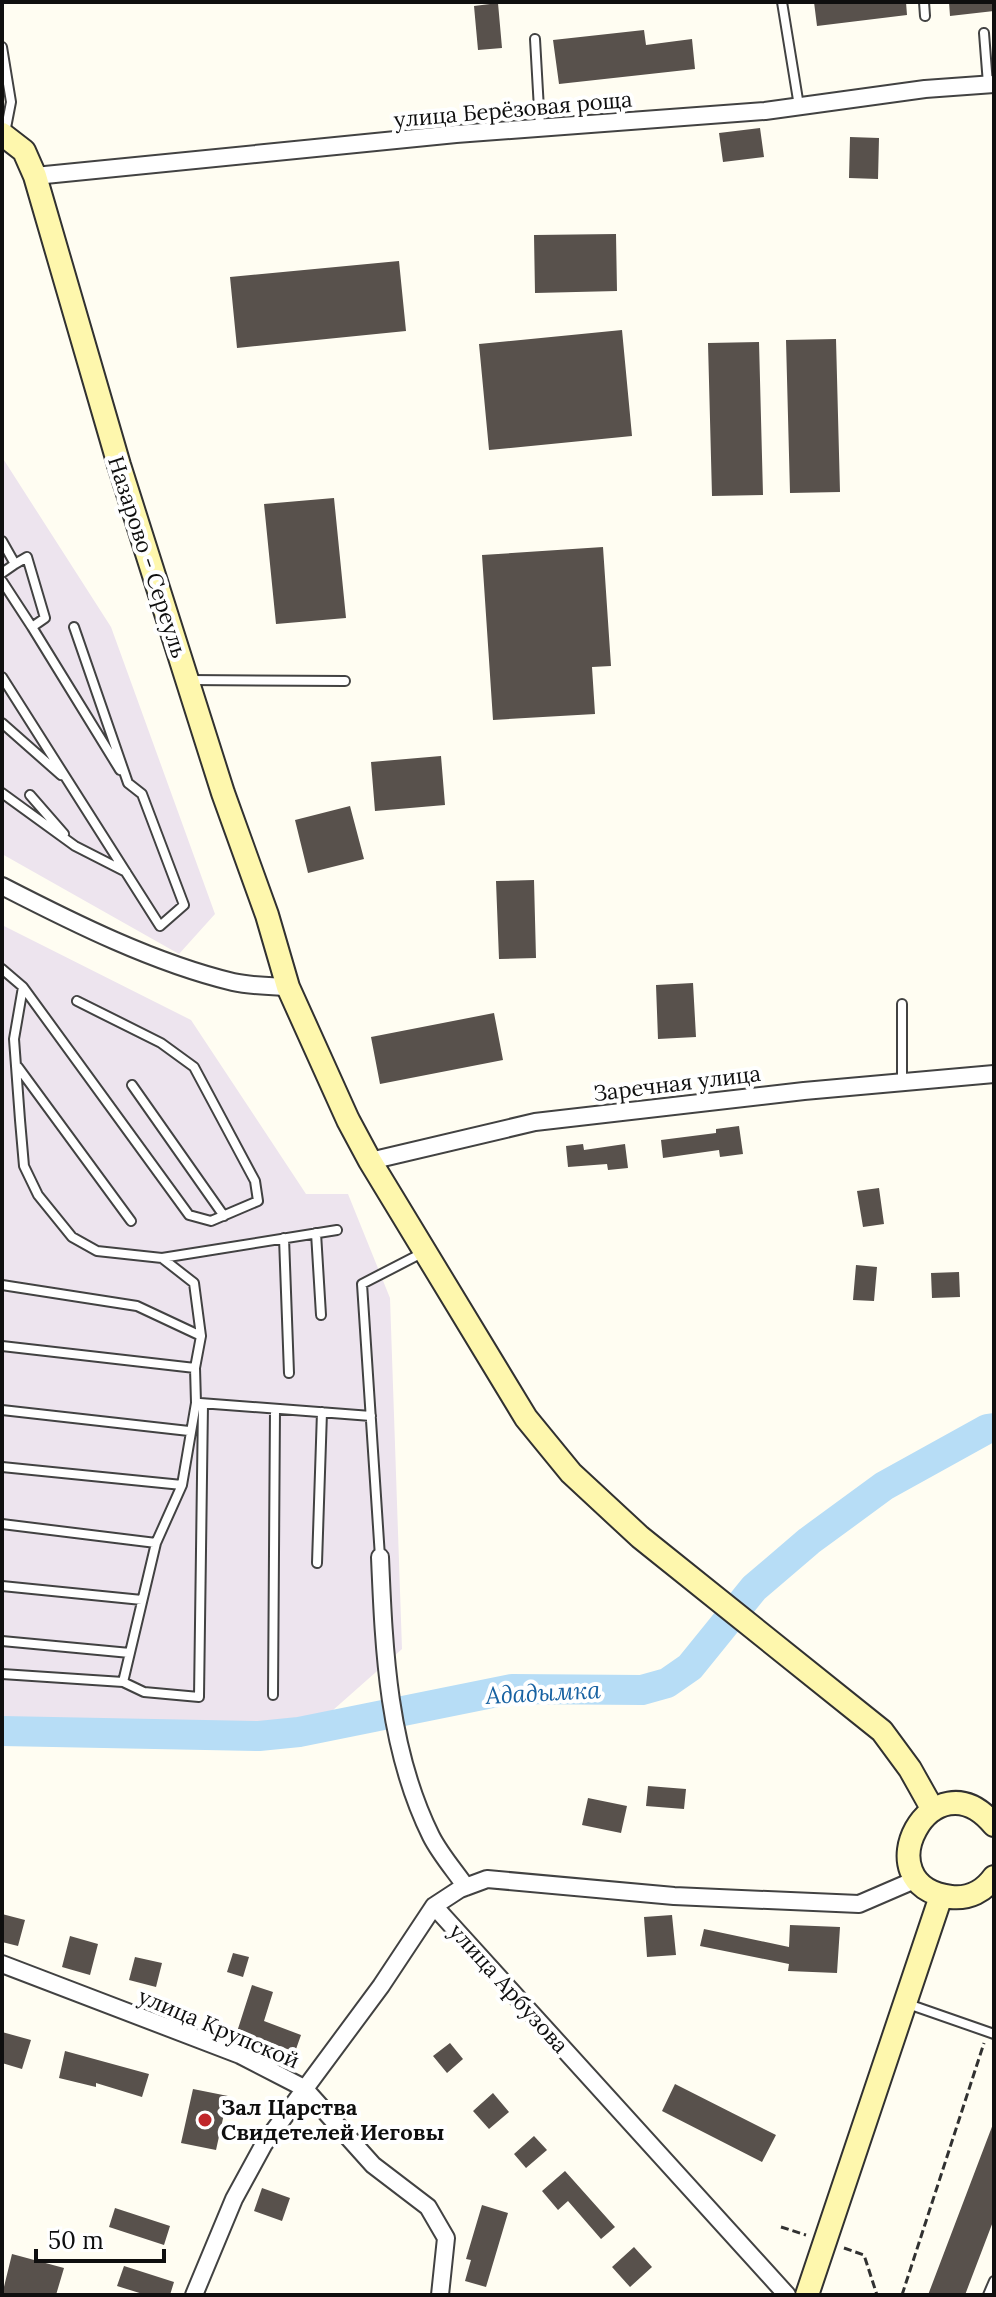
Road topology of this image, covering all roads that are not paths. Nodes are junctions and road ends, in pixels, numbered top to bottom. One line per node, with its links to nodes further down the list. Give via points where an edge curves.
1 (782, 2): 8 (lane)
2 (924, 2): 3 (lane)
3 (925, 16)
4 (984, 33): 7 (lane)
5 (535, 39): 9 (lane)
6 (2, 47): 10 (lane, via 11,102)
7 (991, 84): 8 (street, улица Берёзовая роща)
8 (799, 106): 9 (street, улица Берёзовая роща)
9 (540, 128): 11 (street, улица Берёзовая роща)
10 (3, 135): 11 (street, Назарово - Сереуль, via 24,151)
11 (35, 176): 19 (street, Назарово - Сереуль)
12 (2, 541): 13 (lane)
13 (15, 564): 14 (lane); 16 (lane, via 27,557 45,618)
14 (2, 573)
15 (2, 581): 16 (lane)
16 (32, 627): 22 (lane)
17 (74, 627): 22 (lane)
18 (2, 677): 23 (lane)
19 (187, 680): 20 (lane); 31 (street, Назарово - Сереуль)
20 (345, 681)
21 (2, 723): 23 (lane)
22 (128, 783): 27 (lane, via 142,794 184,905 160,926)
23 (71, 784): 27 (lane)
24 (2, 793): 26 (lane)
25 (30, 795): 26 (lane)
26 (75, 846): 27 (lane)
27 (126, 872)
28 (2, 886): 31 (street, via 192,971 237,983)
29 (2, 969): 30 (lane)
30 (23, 987): 34 (lane, via 14,1039); 39 (lane, via 189,1215 211,1221)
31 (288, 987): 38 (street, Назарово - Сереуль)
32 (77, 1001): 39 (lane, via 161,1043 194,1067 255,1181 258,1201)
33 (902, 1004): 36 (lane)
34 (16, 1065): 40 (lane); 45 (lane, via 24,1166 38,1195 72,1237 97,1251)
35 (994, 1074): 36 (street, Заречная улица)
36 (902, 1083): 38 (street, Заречная улица, via 535,1122)
37 (132, 1085): 39 (lane)
38 (370, 1161): 44 (street, Назарово - Сереуль)
39 (224, 1216)
40 (131, 1221)
41 (337, 1230): 42 (lane)
42 (316, 1233): 43 (lane); 47 (lane)
43 (284, 1238): 45 (lane); 51 (lane)
44 (425, 1251): 56 (lane, via 362,1284); 71 (street, Назарово - Сереуль, via 526,1418 571,1473 640,1537 882,1731)
45 (162, 1258): 48 (lane, via 194,1283)
46 (2, 1285): 48 (lane, via 137,1306)
47 (321, 1315)
48 (201, 1336): 50 (lane)
49 (2, 1346): 50 (lane)
50 (195, 1368): 52 (lane)
51 (289, 1373)
52 (200, 1403): 53 (lane); 57 (lane); 69 (lane, via 199,1697 144,1692)
53 (275, 1409): 55 (lane); 70 (lane)
54 (2, 1410): 57 (lane)
55 (322, 1412): 56 (lane); 63 (lane)
56 (371, 1416): 62 (lane)
57 (189, 1431): 59 (lane)
58 (2, 1467): 59 (lane)
59 (182, 1485): 61 (lane)
60 (2, 1524): 61 (lane)
61 (156, 1543): 65 (lane)
62 (380, 1557): 75 (street, via 388,1689 405,1768 432,1838)
63 (317, 1563)
64 (2, 1586): 65 (lane)
65 (142, 1600): 67 (lane)
66 (2, 1641): 67 (lane)
67 (130, 1653): 69 (lane)
68 (2, 1674): 69 (lane)
69 (123, 1682)
70 (273, 1695)
71 (933, 1810): 72 (street, via 965,1805); 74 (street, via 918,1822 909,1842)
72 (994, 1825)
73 (994, 1877): 76 (street, via 971,1895)
74 (917, 1879): 75 (street, улица Арбузова, via 859,1904 674,1896 487,1879); 76 (street)
75 (466, 1887): 77 (street, улица Арбузова)
76 (941, 1896): 79 (street)
77 (434, 1906): 81 (street); 85 (street, улица Арбузова)
78 (2, 1964): 81 (street, улица Крупской, via 240,2055)
79 (905, 2003): 80 (lane); 86 (street)
80 (991, 2033)
81 (304, 2088): 83 (street, via 234,2199); 84 (street, улица Крупской, via 373,2165 428,2207 446,2238)
82 (994, 2281): 87 (lane)
83 (194, 2295)
84 (440, 2295)
85 (787, 2295)
86 (807, 2295)
87 (988, 2295)

